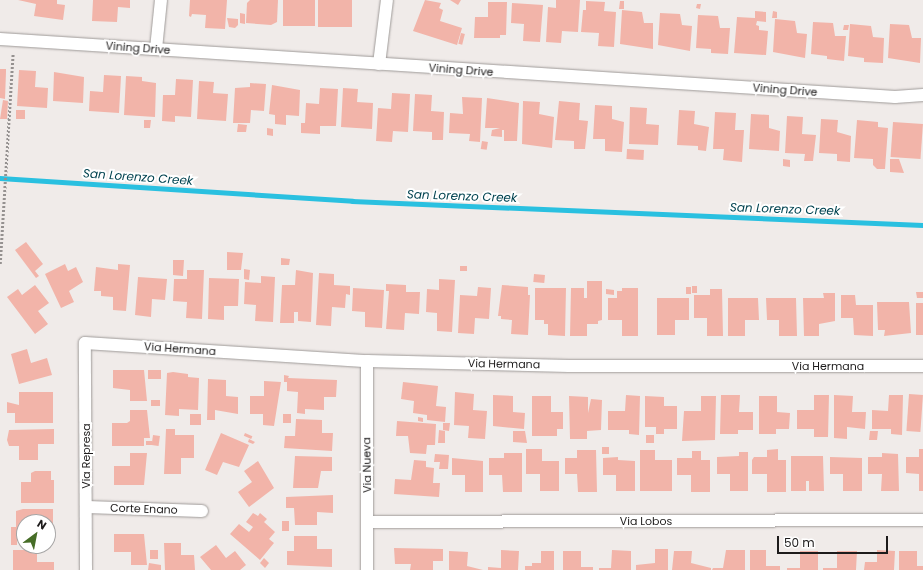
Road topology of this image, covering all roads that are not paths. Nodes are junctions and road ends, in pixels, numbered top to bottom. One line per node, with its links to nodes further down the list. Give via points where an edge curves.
1 (161, 0): 4 (street)
2 (387, 0): 5 (street)
3 (0, 39): 4 (street, Vining Drive)
4 (156, 49): 5 (street, Vining Drive)
5 (379, 64): 6 (street, Vining Drive, via 895,97)
6 (923, 95)
7 (86, 343): 8 (street, Via Hermana); 10 (street, Via Represa)
8 (367, 361): 9 (street, Via Hermana, via 569,366); 13 (street, Via Nueva)
9 (923, 366)
10 (86, 507): 11 (street, Corte Enano); 14 (street, Via Represa)
11 (202, 511)
12 (923, 520): 13 (street, Via Lobos)
13 (368, 522): 15 (street, Via Nueva)
14 (86, 570)
15 (367, 570)

